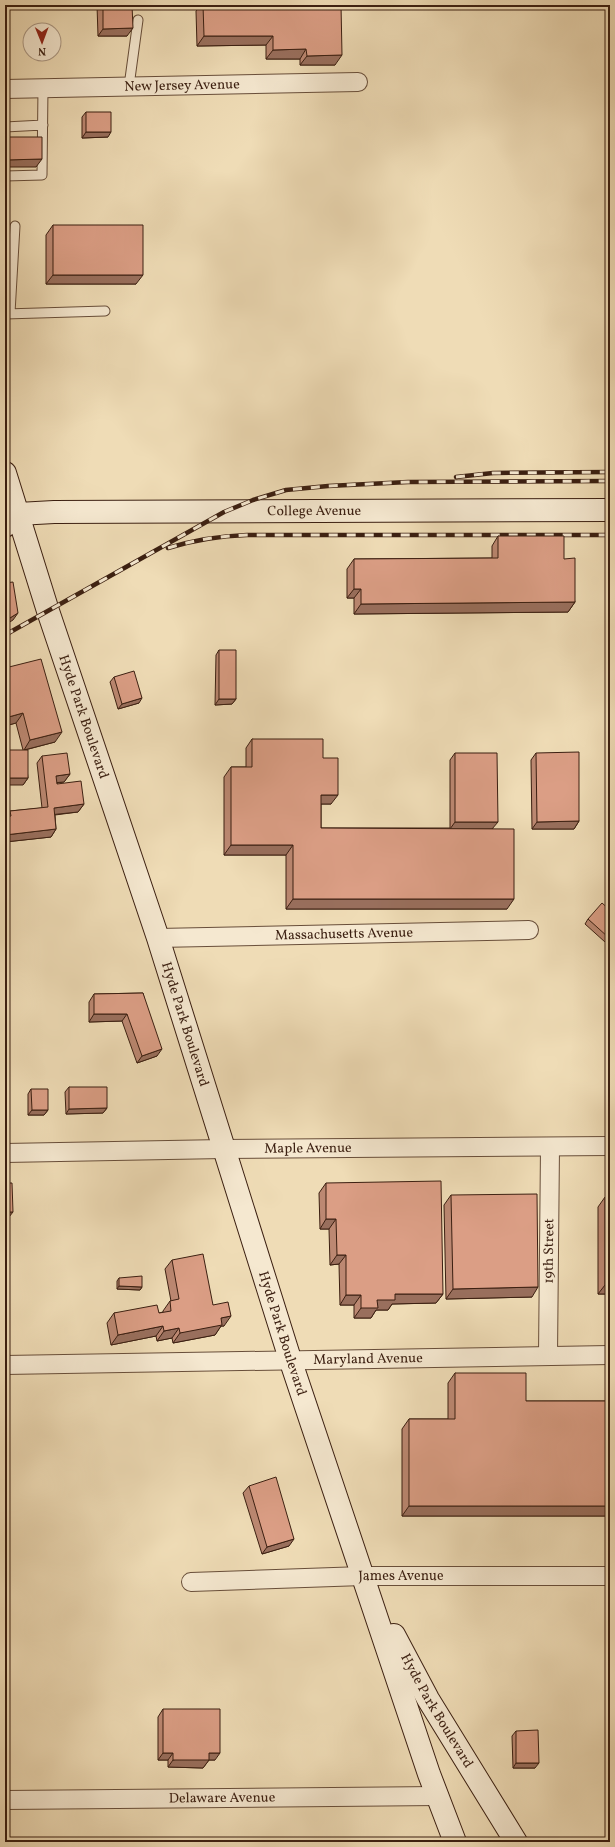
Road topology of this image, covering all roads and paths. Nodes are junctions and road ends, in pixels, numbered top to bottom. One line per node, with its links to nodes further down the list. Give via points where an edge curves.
1 (138, 20): 3 (lane)
2 (358, 82): 3 (street, New Jersey Avenue)
3 (129, 86): 4 (street, New Jersey Avenue)
4 (43, 88): 5 (street, New Jersey Avenue); 6 (lane)
5 (5, 89)
6 (43, 126): 7 (lane); 8 (lane, via 42,175)
7 (5, 127)
8 (5, 176)
9 (16, 226): 11 (lane)
10 (105, 311): 11 (lane)
11 (7, 314)
12 (5, 473): 14 (main road, Hyde Park Boulevard)
13 (610, 510): 14 (main road, College Avenue, via 54,512)
14 (12, 520): 16 (main road, Hyde Park Boulevard, via 48,611)
15 (529, 930): 16 (street, Massachusetts Avenue)
16 (158, 938): 19 (main road, Hyde Park Boulevard)
17 (610, 1146): 18 (street, Maple Avenue)
18 (550, 1147): 19 (street, Maple Avenue); 22 (street, 19th Street)
19 (223, 1149): 20 (street, Maple Avenue); 23 (main road, Hyde Park Boulevard)
20 (5, 1153)
21 (610, 1355): 22 (street, Maryland Avenue)
22 (548, 1356): 23 (street, Maryland Avenue)
23 (290, 1359): 24 (street, Maryland Avenue); 25 (main road, Hyde Park Boulevard)
24 (5, 1365)
25 (363, 1576): 26 (street, James Avenue); 27 (street, James Avenue); 28 (main road, Hyde Park Boulevard); 31 (main road, Hyde Park Boulevard, via 428,1698)
26 (610, 1576)
27 (191, 1582)
28 (438, 1796): 29 (street, Delaware Avenue); 30 (main road, Hyde Park Boulevard)
29 (5, 1800)
30 (455, 1842)
31 (516, 1842)

